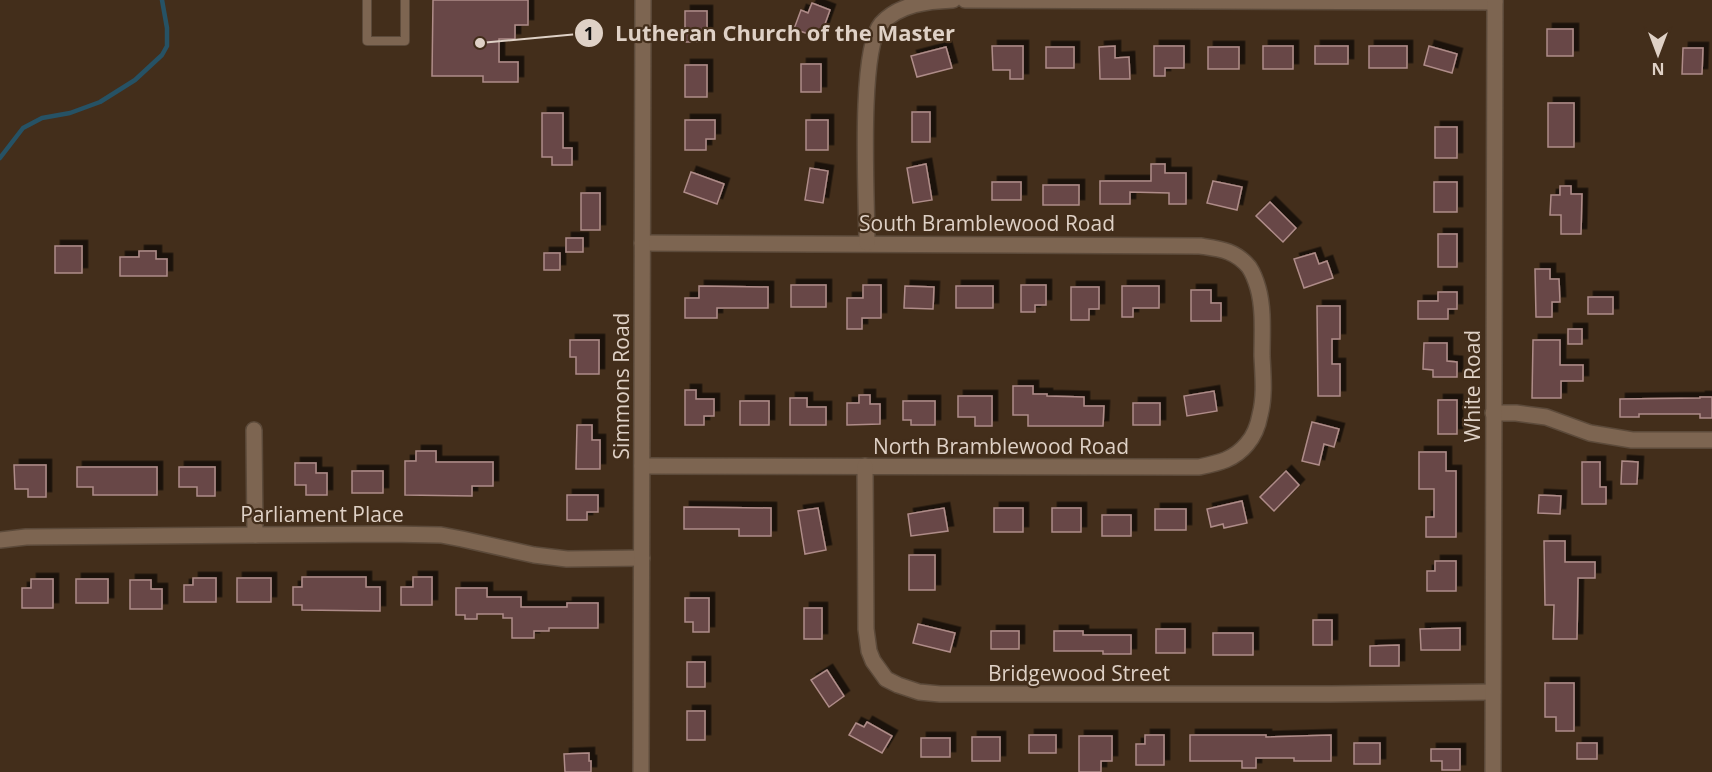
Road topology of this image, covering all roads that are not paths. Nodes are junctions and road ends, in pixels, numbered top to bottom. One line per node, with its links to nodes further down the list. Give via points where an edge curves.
1 (367, 0): 2 (lane, via 367,41 405,41)
2 (405, 0)
3 (643, 0): 7 (street, Simmons Road)
4 (953, 0): 8 (street, via 912,5 892,14 880,25 871,45 867,67)
5 (965, 0): 6 (street)
6 (1495, 1): 10 (street, White Road)
7 (642, 243): 8 (street, South Bramblewood Road); 13 (street, Simmons Road)
8 (867, 243): 9 (street, South Bramblewood Road, via 1200,246 1227,250 1242,260 1254,277 1260,298)
9 (1262, 341): 14 (street, North Bramblewood Road, via 1262,405 1258,426 1241,451 1219,463 1158,468)
10 (1493, 414): 12 (street, via 1546,417 1601,436 1632,440); 18 (street, White Road)
11 (254, 429): 15 (street)
12 (1712, 440)
13 (642, 466): 14 (street, North Bramblewood Road); 17 (street, Simmons Road)
14 (865, 466): 18 (street, Bridgewood Street, via 869,651 886,679 909,689 940,694)
15 (255, 535): 16 (street, Parliament Place); 17 (street, Parliament Place, via 441,536 567,559)
16 (0, 540)
17 (642, 558): 19 (street, Simmons Road)
18 (1493, 692): 20 (street, White Road)
19 (641, 772)
20 (1493, 772)

